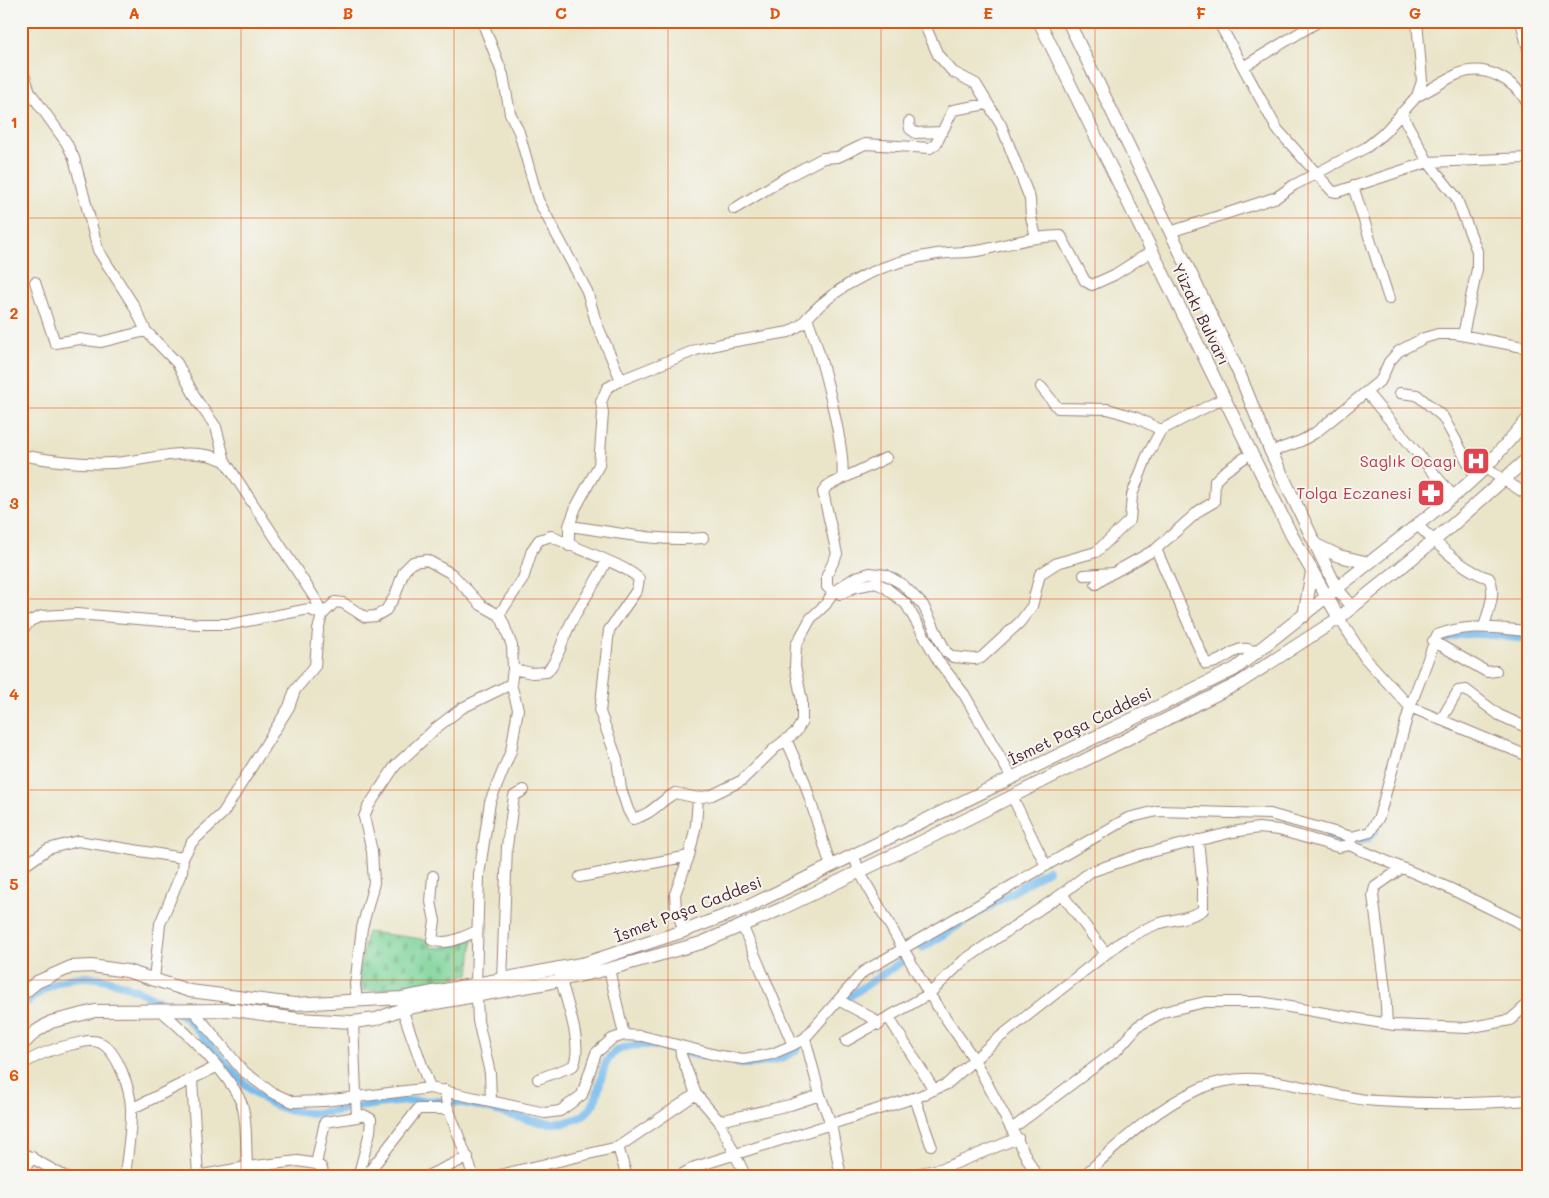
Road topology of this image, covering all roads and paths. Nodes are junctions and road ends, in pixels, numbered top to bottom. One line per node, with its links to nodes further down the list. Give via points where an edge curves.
1 (482, 21): 33 (street, via 503,75 510,113 519,132 538,200 587,291 596,322)
2 (923, 21): 15 (street, via 938,55 953,72 976,84)
3 (1039, 21): 26 (main road, Yüzakı Bulvarı)
4 (1068, 21): 24 (main road, Yüzakı Bulvarı)
5 (1218, 21): 11 (street)
6 (1319, 21): 11 (street)
7 (1417, 21): 13 (street, via 1422,81)
8 (1521, 21): 9 (street)
9 (1528, 49)
10 (21, 66): 30 (street, via 30,92 74,158 98,250)
11 (1243, 67): 21 (street, via 1277,129)
12 (1524, 90): 13 (street, via 1501,75 1461,73); 14 (street)
13 (1417, 96): 16 (street)
14 (1528, 103)
15 (987, 104): 18 (street, via 953,110); 25 (street, via 1011,147 1030,199)
16 (1401, 113): 20 (street); 21 (street, via 1367,147)
17 (909, 122): 18 (street, via 910,129 916,133)
18 (942, 132): 23 (street, via 930,148 865,144 838,157 824,158)
19 (1528, 158): 20 (street)
20 (1428, 162): 22 (street); 31 (street, via 1456,197 1477,251 1477,269)
21 (1317, 173): 22 (street, via 1332,192); 24 (street, via 1277,197)
22 (1353, 186): 28 (street)
23 (734, 209)
24 (1170, 232): 40 (main road, Yüzakı Bulvarı, via 1239,373)
25 (1036, 237): 26 (street, via 1061,236 1086,281 1092,285); 29 (street, via 981,251 901,260 866,274 822,301)
26 (1152, 251): 37 (main road, Yüzakı Bulvarı)
27 (35, 282): 30 (street, via 54,343 79,339 101,342)
28 (1389, 300)
29 (807, 318): 33 (street, via 789,332 696,350); 47 (street, via 835,425)
30 (146, 330): 45 (street, via 177,363 198,402 216,426)
31 (1463, 336): 32 (street); 35 (street, via 1438,334 1399,351 1389,362 1381,380)
32 (1528, 348)
33 (621, 380): 52 (street, via 607,388 601,402 599,465 583,489)
34 (1041, 387): 39 (street, via 1058,408 1108,409)
35 (1367, 393): 40 (street, via 1301,441); 50 (street)
36 (1400, 393): 46 (street, via 1417,395 1443,417)
37 (1224, 398): 39 (street); 60 (main road, Yüzakı Bulvarı)
38 (1528, 419): 46 (main road, İsmet Paşa Caddesi)
39 (1161, 430): 65 (street, via 1132,495 1130,520 1096,552 1057,563 1040,574 1032,606 1020,622 981,658 953,657 946,652 923,605 902,584 886,575 870,573 856,577)
40 (1271, 452): 55 (main road, Yüzakı Bulvarı)
41 (21, 455): 45 (street, via 58,462 112,464 166,455 210,454)
42 (886, 458): 47 (street)
43 (1244, 458): 57 (street, via 1215,481 1214,502 1200,510)
44 (1528, 458): 48 (main road)
45 (225, 461): 69 (street)
46 (1480, 473): 48 (street); 50 (main road, İsmet Paşa Caddesi)
47 (842, 479): 65 (street, via 827,486 823,492 837,554 827,575 827,587)
48 (1504, 480): 49 (street); 54 (main road)
49 (1528, 495)
50 (1453, 496): 51 (main road, İsmet Paşa Caddesi)
51 (1417, 525): 54 (street); 59 (main road, İsmet Paşa Caddesi)
52 (569, 526): 53 (street, via 640,538); 56 (street)
53 (703, 538)
54 (1434, 540): 68 (main road); 73 (street, via 1475,574 1489,578 1493,585)
55 (1316, 545): 59 (main road, via 1339,556); 64 (main road, Yüzakı Bulvarı)
56 (569, 546): 58 (street); 70 (street, via 551,536 539,540 532,550 523,579)
57 (1156, 549): 61 (street); 77 (street, via 1206,664 1216,663 1243,648 1250,648)
58 (606, 561): 78 (street, via 599,579 569,626 557,661 547,672); 89 (street, via 638,579 637,590 609,630 600,712 617,759 628,810 633,820 645,816 675,793)
59 (1369, 563): 64 (main road, İsmet Paşa Caddesi)
60 (1312, 572): 66 (main road, Yüzakı Bulvarı); 71 (main road)
61 (1113, 573): 62 (street); 63 (street)
62 (1084, 575)
63 (1096, 584)
64 (1337, 589): 66 (main road, İsmet Paşa Caddesi); 68 (main road, Yüzakı Bulvarı)
65 (833, 592): 67 (street)
66 (1326, 598): 71 (main road, İsmet Paşa Caddesi); 72 (main road, Yüzakı Bulvarı)
67 (826, 604): 84 (street, via 811,618 796,646 795,666 802,701 802,722); 86 (street, via 848,590 875,583 906,604 939,662 964,694)
68 (1352, 608): 72 (main road)
69 (322, 614): 70 (street, via 335,602 365,617 376,616 386,610 396,596 404,571 413,562 427,560 452,574 481,605); 74 (street, via 310,609 224,624 77,614 42,616 30,621); 94 (street, via 315,666 295,690 289,707 223,813 192,842)
70 (499, 615): 78 (street, via 512,646)
71 (1304, 616): 77 (main road, İsmet Paşa Caddesi)
72 (1339, 618): 81 (street, via 1365,658); 88 (main road, via 1239,683)
73 (1484, 627): 75 (street); 76 (street, via 1456,628 1437,635)
74 (21, 632)
75 (1528, 632)
76 (1433, 641): 79 (street, via 1487,672); 81 (street)
77 (1256, 653): 86 (main road, İsmet Paşa Caddesi, via 1235,669)
78 (513, 669): 80 (street)
79 (1496, 671)
80 (511, 684): 105 (street, via 518,709 511,752 490,802 479,876); 116 (street, via 462,708 436,728 395,766 368,807 364,817 372,851 374,883 362,928 355,985)
81 (1410, 707): 82 (street); 91 (street, via 1379,817 1370,832)
82 (1441, 720): 83 (street, via 1458,691 1466,690 1498,715); 85 (street)
83 (1528, 728)
84 (786, 740): 89 (street, via 741,782); 96 (street, via 804,780)
85 (1528, 756)
86 (1012, 778): 93 (main road, İsmet Paşa Caddesi)
87 (524, 790): 111 (street, via 514,796 507,846)
88 (1012, 796): 95 (street); 99 (main road)
89 (698, 798): 92 (street)
90 (1198, 840): 91 (street, via 1258,828 1279,830 1338,847); 102 (street, via 1090,872); 108 (street, via 1203,910 1192,917 1141,930)
91 (1350, 841): 95 (street, via 1270,814 1157,811 1128,818); 98 (street)
92 (689, 856): 101 (street); 106 (street, via 675,894 676,909)
93 (854, 856): 96 (main road, İsmet Paşa Caddesi); 99 (street)
94 (183, 858): 97 (street, via 78,840 48,849); 110 (street, via 182,871 160,924)
95 (1046, 866): 107 (street)
96 (831, 867): 106 (main road, İsmet Paşa Caddesi, via 745,908)
97 (21, 868)
98 (1402, 868): 104 (street); 126 (street, via 1375,887 1373,895)
99 (859, 871): 103 (main road); 107 (street)
100 (433, 876): 105 (street, via 431,902 435,921 432,940 440,943 452,941)
101 (580, 877)
102 (1062, 894): 108 (street); 114 (street, via 963,961)
103 (742, 925): 109 (main road, via 701,943); 131 (street)
104 (1528, 927)
105 (477, 931): 113 (street)
106 (684, 931): 111 (main road, İsmet Paşa Caddesi, via 586,963)
107 (904, 947): 114 (street); 117 (street, via 863,972)
108 (1106, 954): 134 (street)
109 (609, 969): 112 (main road); 128 (street)
110 (154, 980): 115 (main road, via 127,971 71,967 37,982); 118 (main road, via 233,997 294,1004)
111 (502, 980): 113 (main road, İsmet Paşa Caddesi)
112 (561, 980): 113 (main road); 137 (street, via 577,1047 576,1060 573,1066)
113 (476, 991): 116 (main road); 120 (main road); 145 (street, via 478,1021 490,1073)
114 (929, 994): 123 (street); 134 (street)
115 (21, 995)
116 (357, 1001): 118 (main road)
117 (840, 1001): 127 (street); 129 (street)
118 (330, 1002): 124 (main road)
119 (1528, 1004): 126 (street, via 1510,1020 1467,1028)
120 (402, 1009): 125 (main road, via 376,1019); 139 (street)
121 (162, 1010): 122 (main road); 132 (main road, via 96,1011 68,1016 50,1022); 136 (street)
122 (193, 1010): 124 (main road, via 235,1010); 147 (street, via 242,1070 271,1092 293,1102)
123 (889, 1018): 127 (street); 140 (street)
124 (333, 1021): 125 (main road)
125 (353, 1022): 147 (street)
126 (1387, 1024): 151 (street, via 1260,1002 1205,1002 1163,1012 1138,1026 1117,1050)
127 (879, 1025): 130 (street)
128 (624, 1035): 133 (street, via 642,1036); 145 (street, via 612,1039 596,1053 582,1095 560,1111 532,1111)
129 (805, 1038): 131 (street); 142 (street)
130 (846, 1041)
131 (793, 1045): 133 (street, via 754,1059)
132 (21, 1046)
133 (680, 1050): 141 (street)
134 (974, 1059): 140 (street, via 946,1084); 151 (street)
135 (21, 1066): 148 (street, via 30,1058 62,1046 89,1040 101,1043 113,1056 124,1078)
136 (216, 1067): 138 (street); 160 (street, via 242,1103)
137 (538, 1079)
138 (192, 1080): 148 (street); 163 (street)
139 (430, 1088): 144 (street); 147 (street)
140 (934, 1090): 143 (street)
141 (696, 1094): 149 (street); 154 (street)
142 (820, 1095): 149 (street); 150 (street)
143 (915, 1098): 150 (street); 153 (street)
144 (447, 1100): 145 (street); 157 (street); 167 (street, via 418,1109 368,1173)
145 (491, 1100)
146 (1528, 1100): 176 (street, via 1491,1103 1376,1101 1261,1078 1236,1078 1200,1088 1154,1113)
147 (357, 1108): 159 (street, via 325,1122); 167 (street, via 371,1118)
148 (131, 1109): 165 (street)
149 (719, 1122): 156 (street)
150 (831, 1124): 156 (street); 173 (street)
151 (1013, 1128): 152 (street)
152 (1018, 1138): 174 (street, via 944,1168); 175 (street)
153 (930, 1145)
154 (618, 1147): 170 (street); 171 (street)
155 (21, 1152): 158 (street)
156 (736, 1154): 161 (street); 172 (street)
157 (468, 1156): 168 (street); 169 (street)
158 (32, 1158): 162 (street); 164 (street)
159 (316, 1164): 160 (street, via 298,1161); 166 (street)
160 (248, 1172): 163 (street)
161 (685, 1175)
162 (21, 1176)
163 (194, 1176)
164 (66, 1177)
165 (125, 1177)
166 (325, 1177)
167 (360, 1177)
168 (425, 1177)
169 (474, 1177)
170 (491, 1177)
171 (627, 1177)
172 (746, 1177)
173 (841, 1177)
174 (902, 1177)
175 (1037, 1177)
176 (1082, 1177)

